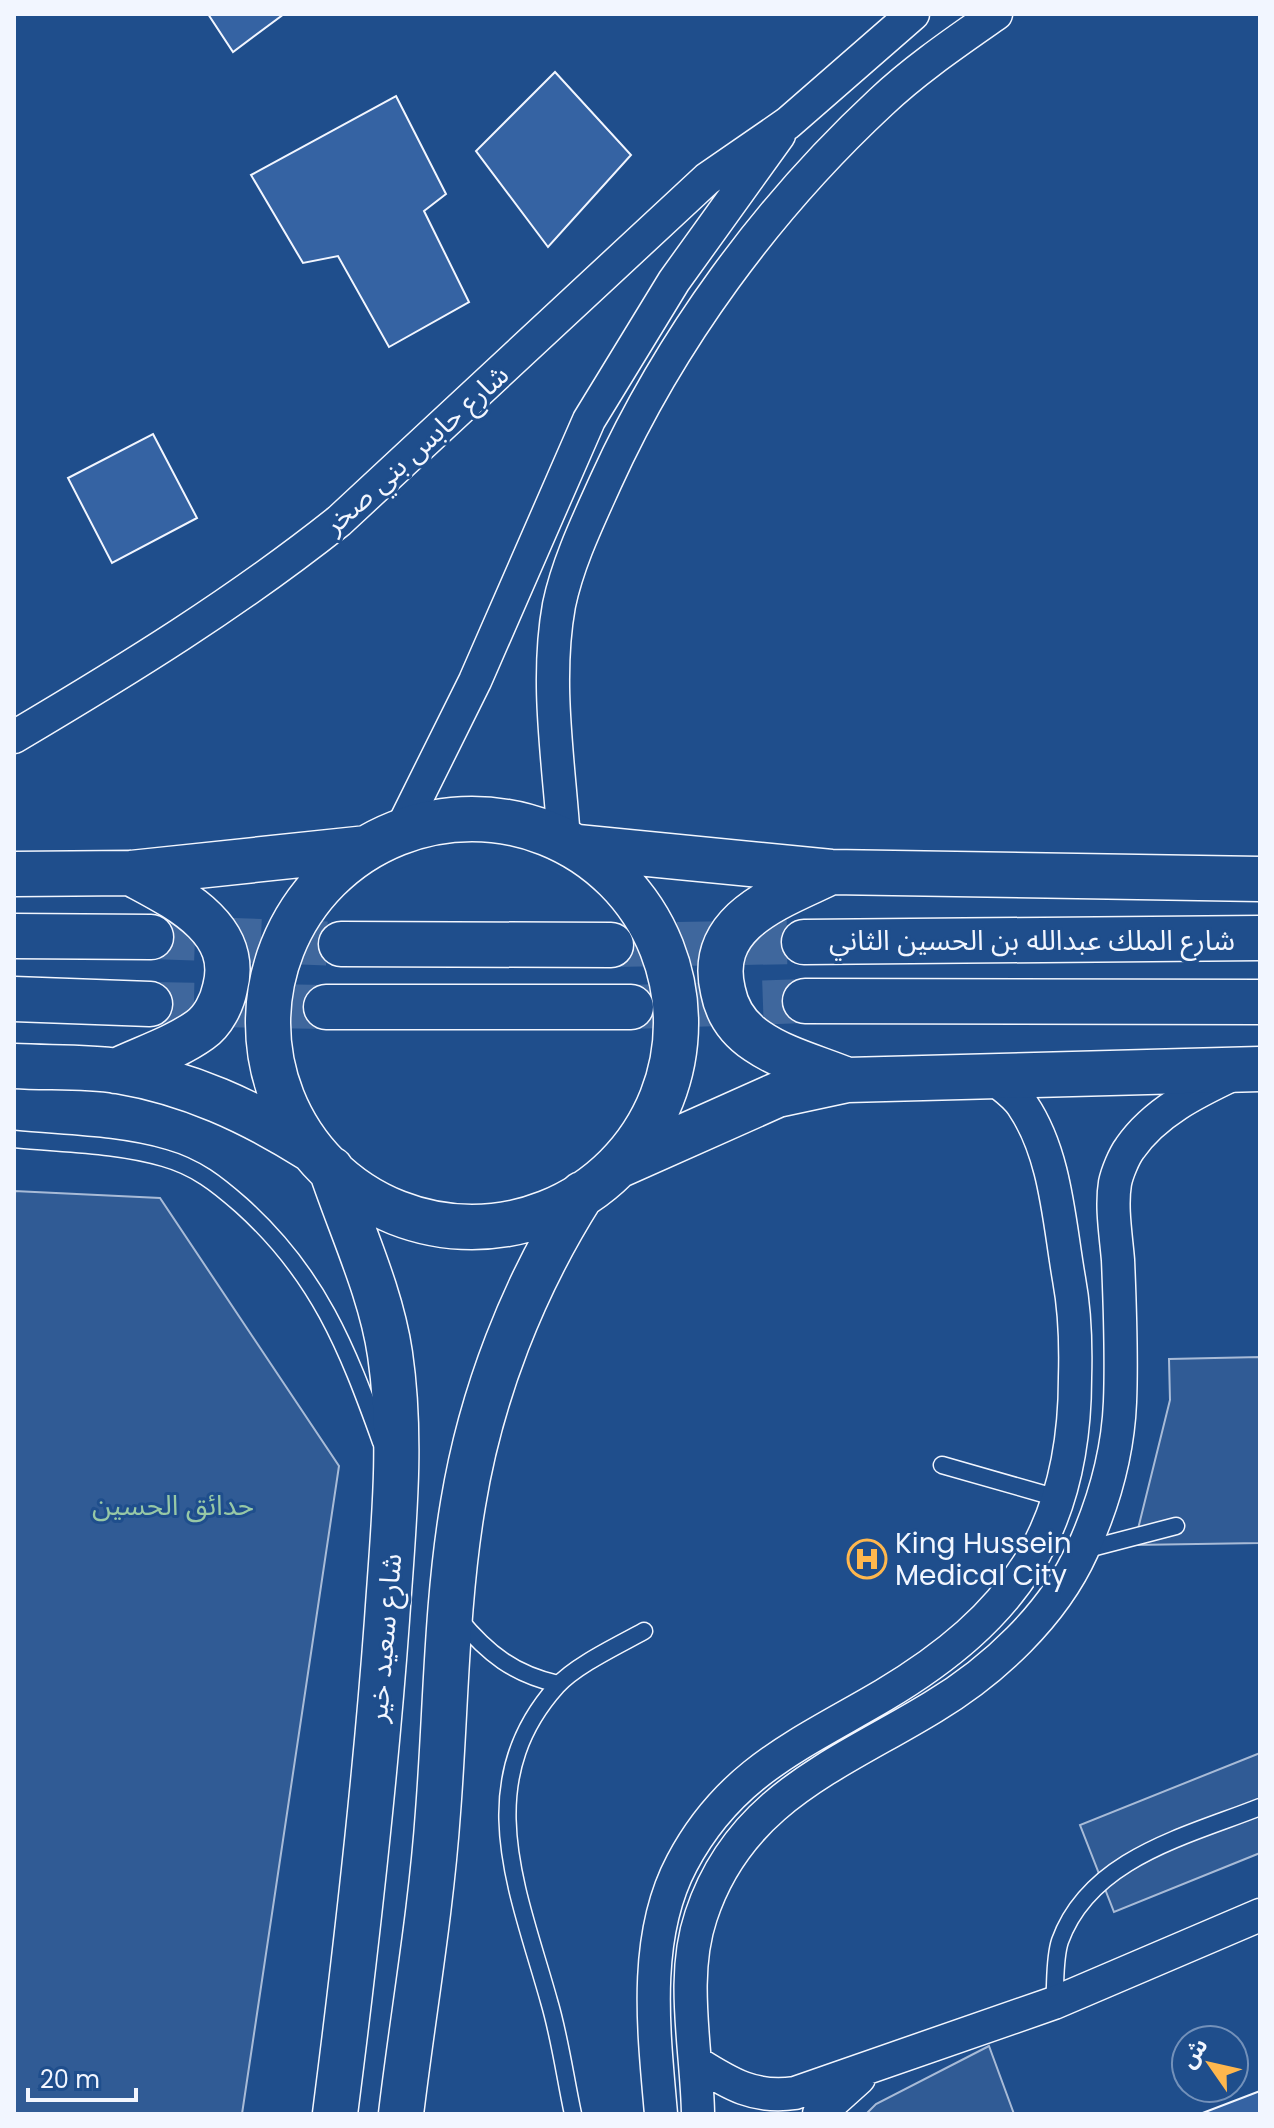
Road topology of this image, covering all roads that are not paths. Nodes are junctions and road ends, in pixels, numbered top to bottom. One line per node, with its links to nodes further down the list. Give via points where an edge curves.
1 (913, 14): 3 (street, شارع حابس بني صخر)
2 (996, 14): 6 (street, via 882,101 828,155 751,245 642,409 585,527 559,604 554,693)
3 (788, 123): 4 (street, شارع حابس بني صخر, via 707,179 339,521 193,628); 5 (street, شارع حابس بني صخر, via 674,281 589,420 486,658)
4 (14, 737)
5 (384, 840): 6 (main road, via 427,824 483,819 511,822); 8 (main road); 29 (main road, via 336,871 309,900 289,933 271,994 269,1046 277,1084 292,1119)
6 (571, 844): 7 (main road); 30 (main road, via 613,875 643,910 663,951 674,996 675,1042 665,1087 646,1129)
7 (831, 872): 10 (main road); 27 (main road, via 743,919 725,942 720,970 728,1010 754,1040)
8 (131, 873): 9 (main road); 25 (main road, via 215,929 223,946 227,982 223,999 202,1029)
9 (14, 874)
10 (1260, 879)
11 (14, 936): 12 (main road)
12 (151, 937)
13 (1260, 938): 14 (main road, شارع الملك عبدالله بن الحسين الثاني)
14 (804, 942)
15 (341, 944): 16 (main road)
16 (611, 945)
17 (14, 999): 20 (main road)
18 (805, 1001): 19 (main road)
19 (1260, 1002)
20 (150, 1004)
21 (326, 1007): 22 (main road)
22 (631, 1007)
23 (14, 1066): 25 (main road)
24 (1251, 1070): 26 (main road); 36 (street, via 1189,1096 1159,1117 1130,1148 1115,1182 1120,1405 1115,1450)
25 (116, 1071): 29 (main road, via 179,1084 229,1103 268,1122)
26 (991, 1076): 27 (main road); 34 (street, via 1022,1103 1042,1142 1068,1273 1076,1350 1075,1408)
27 (847, 1080): 30 (main road, via 777,1095)
28 (14, 1139): 33 (lane, via 127,1150 167,1158 210,1177 275,1236 302,1270 345,1349)
29 (322, 1160): 31 (main road, via 357,1192 387,1209 452,1226 520,1221); 33 (main road, شارع سعيد خير, via 390,1350)
30 (617, 1166): 31 (main road)
31 (582, 1194): 37 (main road, via 535,1275 499,1366 463,1503)
32 (942, 1465): 34 (lane)
33 (396, 1485): 45 (main road, شارع سعيد خير, via 383,1664)
34 (1061, 1499): 48 (street, via 1044,1541 976,1628 930,1665 773,1757 744,1782 682,1862 660,1928 655,1970)
35 (1176, 1526): 36 (lane)
36 (1082, 1550): 43 (street, via 1043,1611 981,1675 821,1769 783,1796 734,1850 700,1917 691,1961)
37 (451, 1610): 39 (lane, via 494,1658); 46 (main road, via 438,1817)
38 (644, 1631): 39 (lane)
39 (558, 1684): 47 (lane, via 523,1740 506,1793 509,1858 550,2002)
40 (1260, 1807): 42 (lane, via 1132,1858 1086,1895 1060,1942)
41 (1260, 1915): 42 (street)
42 (1054, 2003): 44 (street)
43 (697, 2063): 44 (street, via 743,2090 773,2097); 49 (street)
44 (867, 2070): 50 (street)
45 (335, 2114)
46 (401, 2114)
47 (573, 2114)
48 (661, 2114)
49 (698, 2114)
50 (819, 2114)

